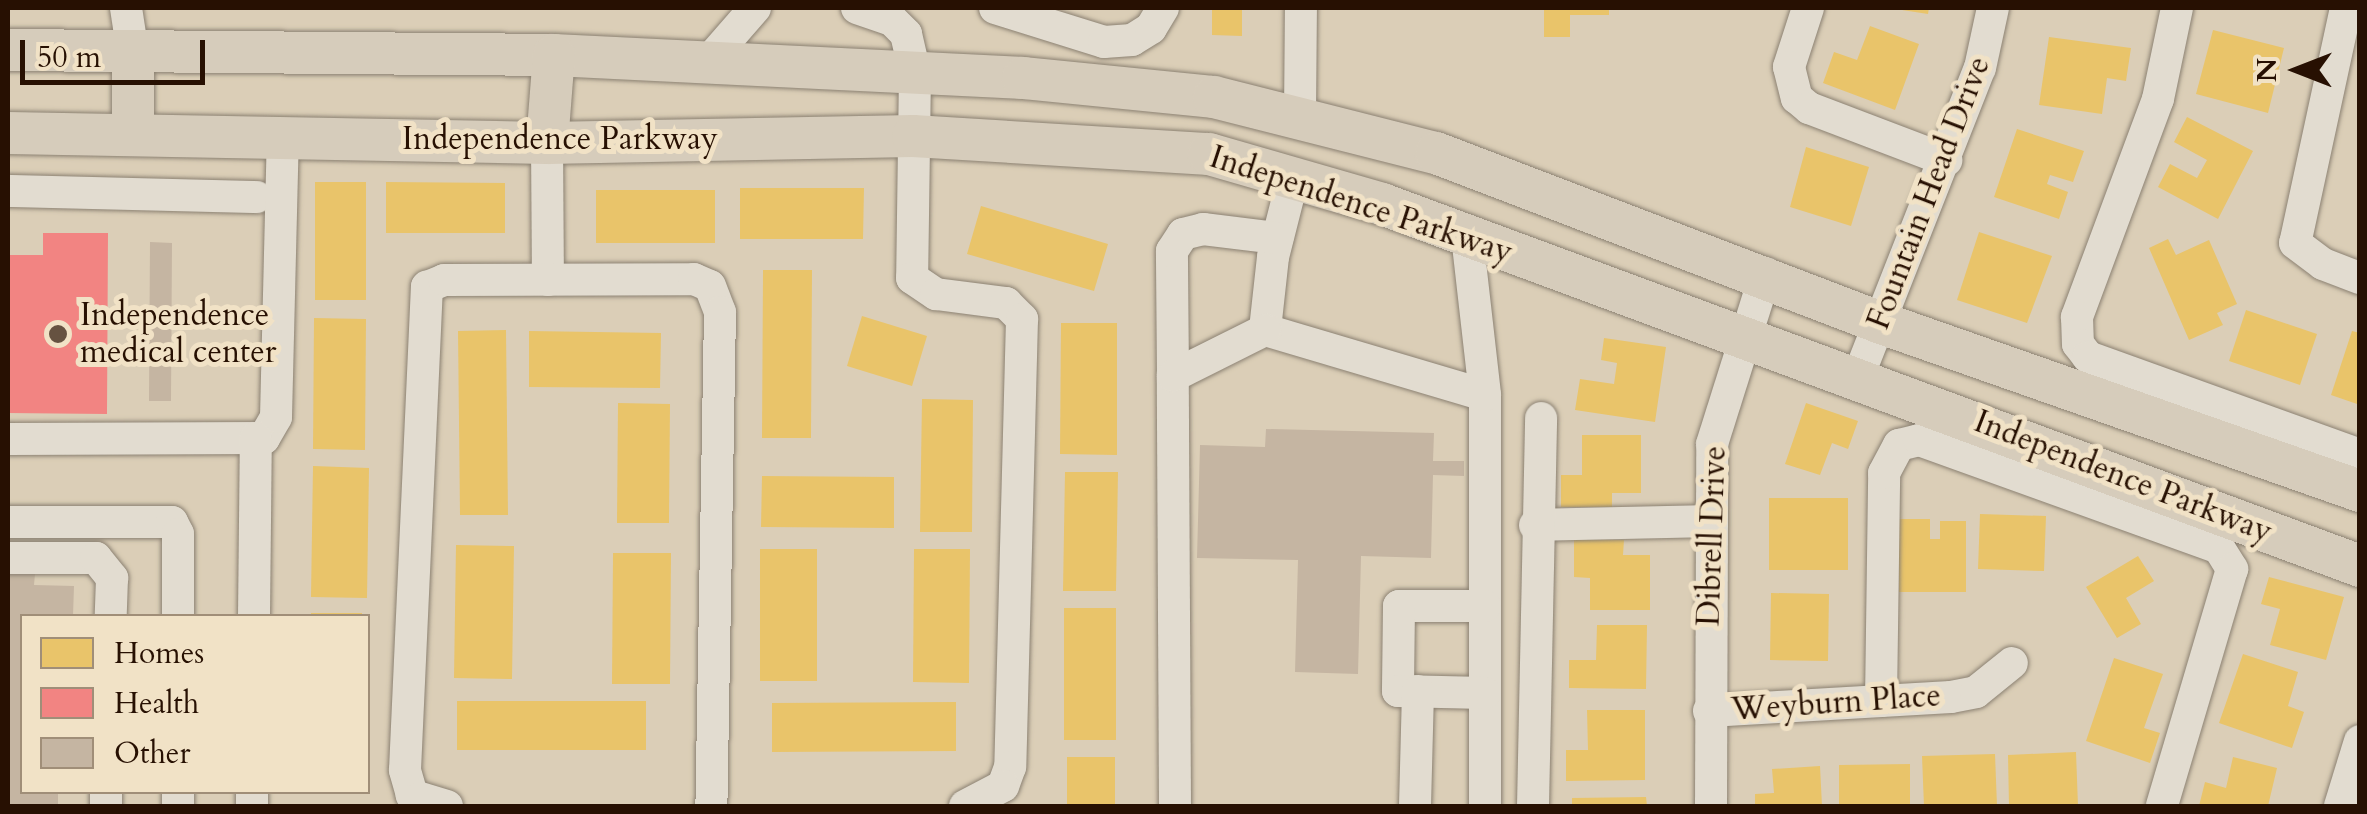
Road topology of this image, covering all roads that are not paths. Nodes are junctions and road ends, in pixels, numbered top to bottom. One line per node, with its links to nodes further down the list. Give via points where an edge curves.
1 (126, 8): 12 (street)
2 (755, 8): 14 (street)
3 (856, 8): 15 (street, via 892,20 906,34)
4 (995, 8): 5 (street, via 1104,42 1132,40 1151,28)
5 (1163, 8)
6 (1301, 8): 16 (street)
7 (1808, 8): 22 (street, via 1789,67 1797,98)
8 (1993, 8): 22 (street, Fountain Head Drive, via 1980,68)
9 (2177, 8): 40 (street, via 2158,99 2077,317 2078,344 2088,356)
10 (2346, 8): 29 (street, via 2295,243 2323,264)
11 (8, 50): 12 (main road, Independence Parkway)
12 (133, 54): 13 (main road, Independence Parkway); 18 (main road)
13 (554, 55): 14 (main road, Independence Parkway); 21 (main road)
14 (707, 62): 15 (main road, Independence Parkway)
15 (916, 73): 16 (main road, Independence Parkway, via 1118,85); 19 (street)
16 (1300, 114): 23 (main road); 28 (main road, Independence Parkway, via 1436,153)
17 (8, 133): 18 (main road, Independence Parkway)
18 (133, 133): 20 (main road, Independence Parkway)
19 (914, 136): 21 (main road, Independence Parkway); 23 (main road, Independence Parkway, via 1190,152); 59 (street, via 912,278 936,294 1006,303 1022,320 1024,335 1010,768 987,800)
20 (284, 137): 21 (main road, Independence Parkway); 38 (street, via 276,416 264,438)
21 (547, 142): 30 (street)
22 (1946, 160): 31 (street, Fountain Head Drive)
23 (1293, 178): 26 (main road, Independence Parkway); 27 (street)
24 (8, 191): 25 (street)
25 (257, 197)
26 (1467, 236): 33 (main road, Independence Parkway); 36 (street)
27 (1277, 238): 32 (street); 34 (street, via 1203,228 1184,234 1172,251)
28 (1766, 273): 31 (main road, Independence Parkway); 33 (street, Dibrell Drive)
29 (2360, 278)
30 (548, 280): 57 (street, via 444,280 427,286 422,301 405,770 412,795); 58 (street, via 694,278 710,286 720,312)
31 (1880, 322): 35 (street, Fountain Head Drive); 41 (main road, Independence Parkway)
32 (1265, 330): 34 (street); 36 (street)
33 (1742, 335): 35 (main road, Independence Parkway); 42 (street, Dibrell Drive, via 1712,444)
34 (1173, 376): 60 (street)
35 (1858, 377): 46 (main road, Independence Parkway)
36 (1485, 396): 47 (street)
37 (1541, 418): 44 (street)
38 (256, 438): 39 (street); 50 (street)
39 (8, 439)
40 (2360, 455)
41 (2360, 491)
42 (1708, 521): 44 (street); 55 (street, Dibrell Drive)
43 (8, 522): 49 (street, via 172,522 178,534)
44 (1535, 526): 63 (street)
45 (8, 558): 48 (street, via 96,558 112,578)
46 (2360, 566)
47 (1485, 606): 52 (street, via 1399,606 1398,691); 54 (street)
48 (111, 614)
49 (178, 614)
50 (254, 614)
51 (2012, 663): 53 (street, Weyburn Place, via 1976,692)
52 (1418, 691): 54 (street); 61 (street)
53 (1882, 701): 55 (street, Weyburn Place); 65 (street, via 1884,473 1899,444 1919,440 2218,548 2226,558 2232,569)
54 (1485, 705): 62 (street)
55 (1709, 711): 64 (street, Dibrell Drive)
56 (2360, 740): 66 (street)
57 (447, 806)
58 (711, 806)
59 (964, 806)
60 (1175, 806)
61 (1416, 806)
62 (1486, 806)
63 (1533, 806)
64 (1710, 806)
65 (2162, 806)
66 (2340, 806)

